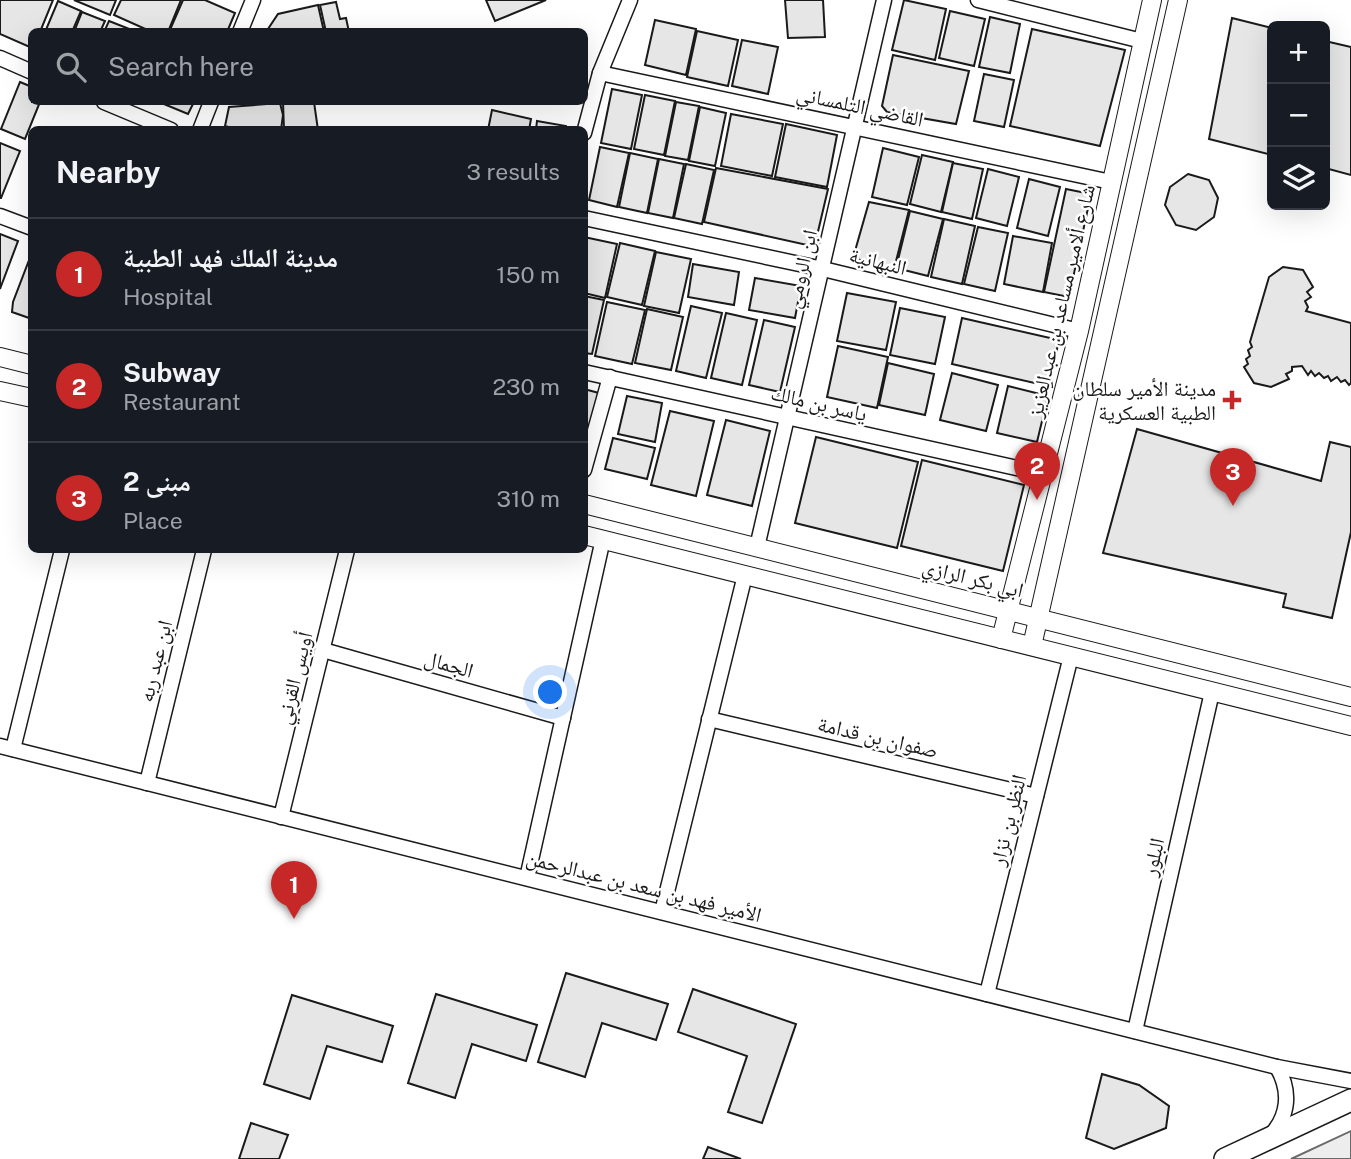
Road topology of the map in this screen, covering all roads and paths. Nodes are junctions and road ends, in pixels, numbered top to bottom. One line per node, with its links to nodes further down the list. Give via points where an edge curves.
1 (253, 0): 7 (street)
2 (630, 0): 11 (street)
3 (884, 0): 17 (street, ابن الرومي)
4 (978, 0): 8 (street)
5 (1152, 0): 8 (street, شارع ألامير مساعد بن عبدالعزيز)
6 (1178, 0): 42 (street)
7 (242, 28)
8 (1142, 41): 18 (street, شارع ألامير مساعد بن عبدالعزيز)
9 (0, 58): 10 (street)
10 (28, 70)
11 (600, 73): 16 (street); 17 (street, القاضي التلمساني)
12 (110, 105): 14 (street)
13 (210, 105): 15 (street)
14 (161, 126)
15 (202, 126)
16 (586, 126)
17 (855, 126): 18 (street, القاضي التلمساني); 22 (street, ابن الرومي)
18 (1111, 182): 23 (street, شارع ألامير مساعد بن عبدالعزيز)
19 (0, 216): 21 (street)
20 (588, 219): 22 (street, النبهانية)
21 (28, 226)
22 (823, 270): 23 (street, النبهانية); 30 (street, ابن الرومي)
23 (1079, 331): 32 (street, شارع ألامير مساعد بن عبدالعزيز)
24 (0, 358): 25 (street)
25 (28, 364)
26 (588, 373): 27 (street, ياسر بن مالك)
27 (610, 377): 30 (street, ياسر بن مالك); 31 (street)
28 (0, 391): 29 (street)
29 (28, 397)
30 (787, 417): 32 (street, ياسر بن مالك); 36 (street, ابن الرومي)
31 (588, 456)
32 (1044, 474): 41 (street, شارع ألامير مساعد بن عبدالعزيز)
33 (588, 505): 36 (street, ابي بكر الرازي)
34 (588, 536): 35 (street)
35 (603, 539): 40 (street); 49 (street)
36 (757, 547): 41 (street, ابي بكر الرازي)
37 (61, 553): 52 (street)
38 (203, 553): 53 (street, ابن عبد ربه)
39 (346, 553): 45 (street, أويس القرني)
40 (745, 575): 43 (street); 50 (street)
41 (1008, 610): 42 (street, ابي بكر الرازي); 43 (street, شارع ألامير مساعد بن عبدالعزيز)
42 (1038, 618): 44 (street); 48 (street, ابي بكر الرازي)
43 (1001, 639): 44 (street)
44 (1032, 646): 46 (street)
45 (323, 650): 49 (street, الجمال); 55 (street, أويس القرني)
46 (1071, 656): 47 (street); 54 (street, النظر بن نزار)
47 (1212, 692): 51 (street); 59 (street, البلور)
48 (1351, 697)
49 (563, 718): 56 (street)
50 (709, 719): 54 (street, صفوان بن قدامة); 57 (street)
51 (1351, 726)
52 (7, 748): 53 (street, الأمير فهد بن سعد بن عبدالرحمن)
53 (147, 783): 55 (street, الأمير فهد بن سعد بن عبدالرحمن)
54 (1036, 796): 58 (street, النظر بن نزار)
55 (281, 817): 56 (street, الأمير فهد بن سعد بن عبدالرحمن)
56 (527, 878): 57 (street, الأمير فهد بن سعد بن عبدالرحمن)
57 (662, 912): 58 (street, الأمير فهد بن سعد بن عبدالرحمن)
58 (987, 994): 59 (street, الأمير فهد بن سعد بن عبدالرحمن)
59 (1135, 1031): 60 (street, الأمير فهد بن سعد بن عبدالرحمن)
60 (1277, 1067): 61 (street, الأمير فهد بن سعد بن عبدالرحمن); 63 (street, via 1286,1086 1286,1107 1278,1127)
61 (1351, 1081)
62 (1351, 1100): 63 (main road)
63 (1263, 1142): 64 (main road)
64 (1225, 1159)

